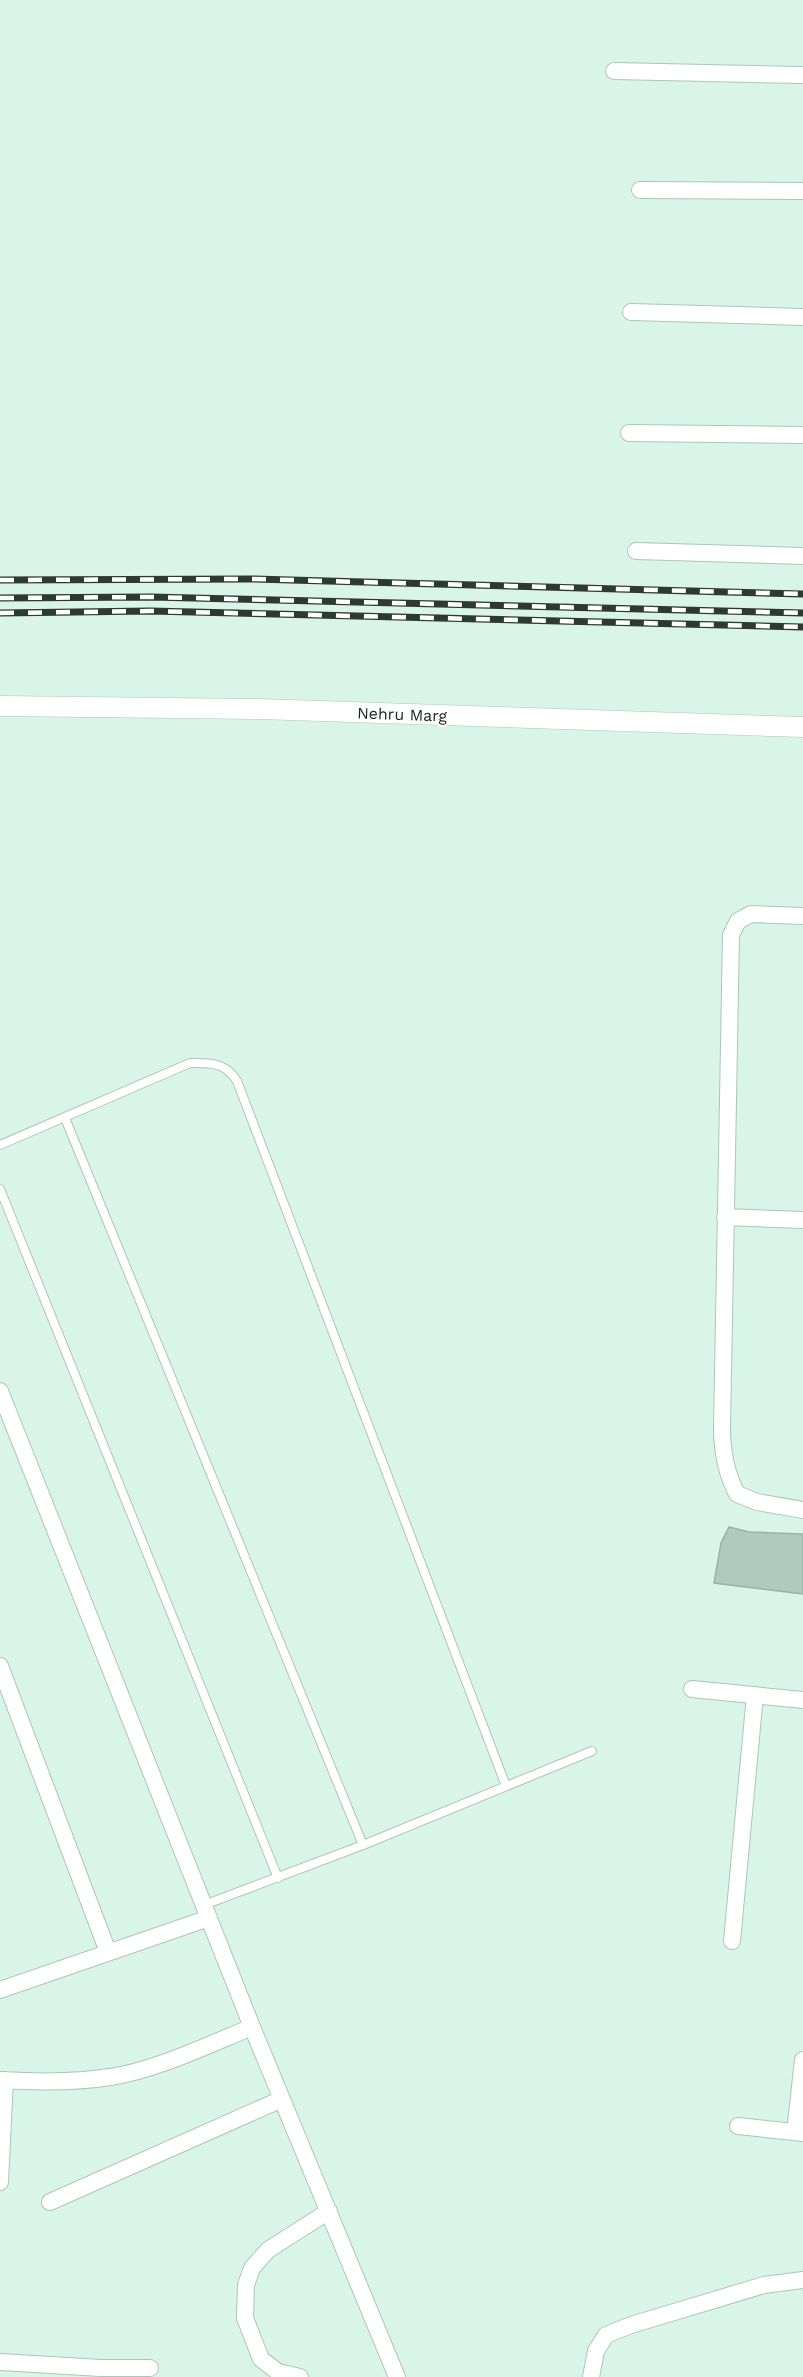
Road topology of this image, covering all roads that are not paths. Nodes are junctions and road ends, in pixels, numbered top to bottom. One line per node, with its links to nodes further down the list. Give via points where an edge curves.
1 (614, 70): 2 (street)
2 (803, 74)
3 (640, 190): 4 (street)
4 (803, 191)
5 (631, 312): 6 (street)
6 (803, 317)
7 (629, 433): 8 (street)
8 (803, 435)
9 (636, 550): 10 (street)
10 (803, 556)
11 (0, 706): 12 (street, Nehru Marg, via 259,709)
12 (803, 727)
13 (803, 916): 17 (street, via 751,914 738,921 730,936)
14 (65, 1118): 15 (lane); 26 (lane, via 190,1063 222,1065 237,1081); 27 (lane)
15 (0, 1145)
16 (0, 1189): 28 (lane)
17 (725, 1217): 18 (street); 20 (street, via 722,1448 728,1477 737,1494 757,1502)
18 (803, 1220)
19 (0, 1391): 29 (street)
20 (803, 1510)
21 (0, 1666): 31 (street)
22 (692, 1689): 23 (street)
23 (755, 1695): 24 (street); 30 (street)
24 (803, 1700)
25 (592, 1750): 26 (lane)
26 (506, 1786): 27 (lane)
27 (363, 1845): 28 (lane)
28 (278, 1878): 29 (lane)
29 (206, 1911): 31 (street); 33 (street)
30 (732, 1941)
31 (108, 1952): 32 (street)
32 (0, 1990)
33 (252, 2027): 35 (street, via 141,2070 111,2077 48,2082); 36 (street)
34 (803, 2060): 38 (street)
35 (2, 2080): 39 (street)
36 (282, 2099): 40 (street); 41 (street)
37 (738, 2126): 38 (street)
38 (799, 2132)
39 (0, 2181)
40 (50, 2202)
41 (328, 2211): 46 (street, via 268,2250 252,2268 246,2285 245,2318 261,2359 278,2372); 47 (street)
42 (803, 2280): 48 (street, via 764,2285 606,2336 596,2351)
43 (0, 2362): 45 (street)
44 (150, 2368): 45 (street)
45 (100, 2372)
46 (300, 2377)
47 (397, 2377)
48 (591, 2377)

